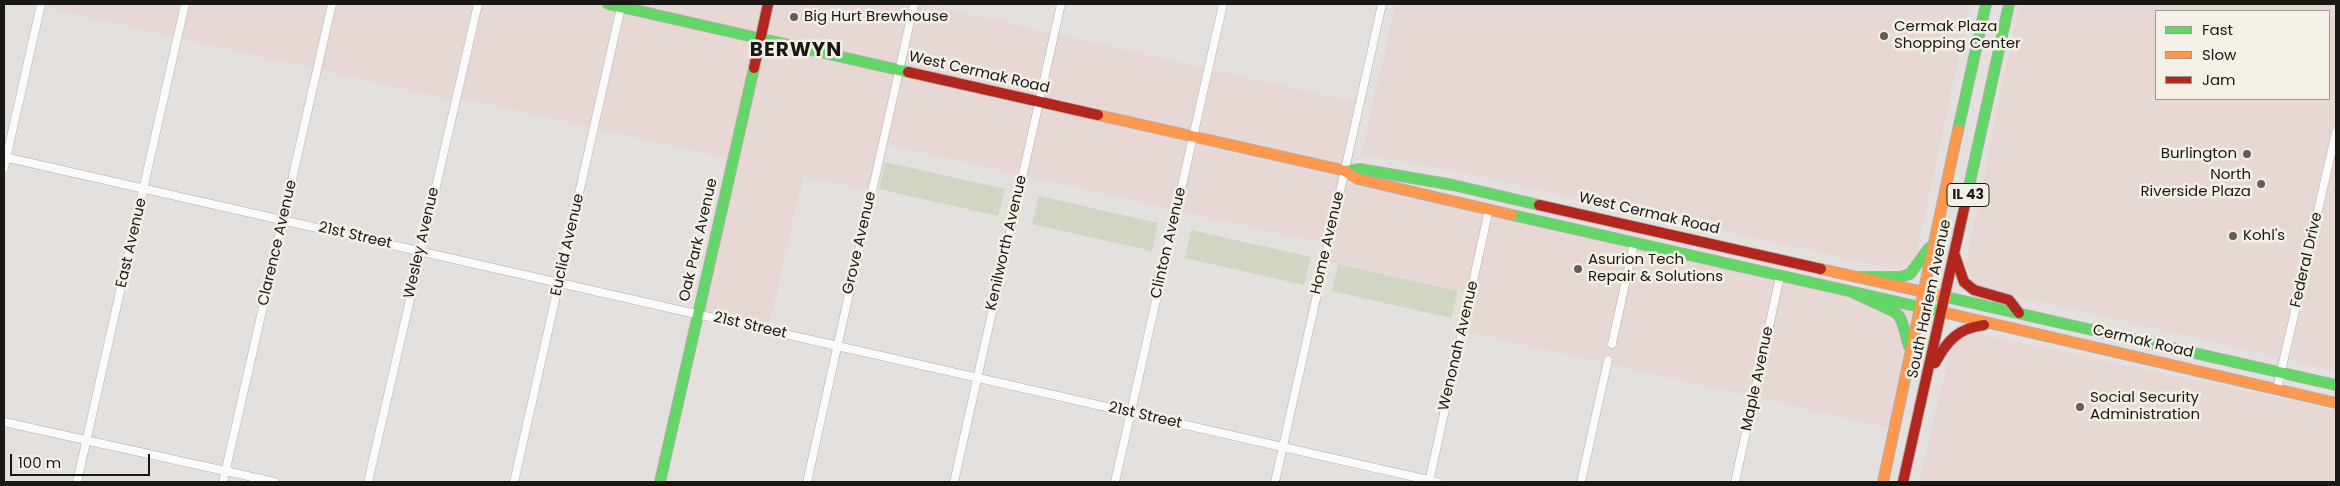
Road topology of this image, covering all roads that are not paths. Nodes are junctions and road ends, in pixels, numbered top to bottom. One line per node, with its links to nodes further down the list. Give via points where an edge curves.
1 (41, 4): 19 (street)
2 (185, 4): 22 (street, East Avenue)
3 (332, 4): 24 (street, Clarence Avenue)
4 (478, 4): 27 (street, Wesley Avenue)
5 (608, 4): 13 (main road, West Cermak Road)
6 (768, 4): 14 (main road, Oak Park Avenue)
7 (914, 4): 15 (street, Grove Avenue)
8 (1062, 4): 16 (street, Kenilworth Avenue)
9 (1223, 4): 18 (street, Clinton Avenue)
10 (1382, 4): 21 (street, Home Avenue)
11 (1986, 4): 26 (main road, South Harlem Avenue / IL 43)
12 (2009, 4): 28 (main road, South Harlem Avenue / IL 43)
13 (622, 7): 14 (main road, West Cermak Road); 31 (street, Euclid Avenue)
14 (760, 39): 15 (main road, West Cermak Road); 38 (main road, Oak Park Avenue)
15 (899, 70): 16 (main road, West Cermak Road); 41 (street, Grove Avenue)
16 (1039, 102): 18 (main road, West Cermak Road); 45 (street, Kenilworth Avenue)
17 (2336, 132): 44 (street, Federal Drive)
18 (1193, 137): 21 (main road, West Cermak Road); 50 (street, Clinton Avenue)
19 (5, 157): 20 (street); 22 (street, 21st Street)
20 (4, 168)
21 (1344, 171): 23 (main road, West Cermak Road, via 1358,179); 30 (main road, West Cermak Road, via 1360,169 1454,185); 53 (street, Home Avenue)
22 (144, 189): 24 (street, 21st Street); 52 (street, East Avenue)
23 (1489, 210): 25 (main road, West Cermak Road); 65 (street, Wenonah Avenue)
24 (283, 219): 27 (street, 21st Street); 54 (street, Clarence Avenue)
25 (1634, 243): 29 (main road, West Cermak Road); 40 (street)
26 (1933, 243): 30 (main road, via 1910,274); 33 (main road, South Harlem Avenue / IL 43)
27 (421, 251): 31 (street, 21st Street); 58 (street, Wesley Avenue)
28 (1954, 256): 34 (main road, South Harlem Avenue / IL 43); 37 (main road, via 1964,282 1974,290 2009,300)
29 (1780, 276): 32 (main road, West Cermak Road); 67 (street, Maple Avenue)
30 (1859, 277): 33 (main road, West Cermak Road)
31 (559, 282): 38 (street, 21st Street); 59 (street, Euclid Avenue)
32 (1850, 291): 35 (main road, West Cermak Road); 42 (main road, via 1899,315)
33 (1922, 291): 34 (main road, West Cermak Road); 35 (main road, South Harlem Avenue / IL 43)
34 (1946, 297): 36 (main road, South Harlem Avenue / IL 43); 37 (main road, Cermak Road)
35 (1919, 306): 36 (main road, West Cermak Road); 42 (main road, South Harlem Avenue / IL 43)
36 (1942, 312): 39 (main road, Cermak Road); 46 (main road, South Harlem Avenue / IL 43)
37 (2019, 313): 44 (main road, Cermak Road)
38 (698, 314): 41 (street, 21st Street); 60 (main road, Oak Park Avenue)
39 (2000, 326): 46 (main road, via 1966,326 1958,330 1940,354); 48 (main road, Cermak Road)
40 (1612, 344)
41 (837, 345): 45 (street, 21st Street); 61 (street, Grove Avenue)
42 (1910, 348): 68 (main road, South Harlem Avenue / IL 43)
43 (1608, 360): 66 (street)
44 (2281, 372): 47 (main road, Cermak Road); 48 (street, Federal Drive)
45 (977, 377): 50 (street, 21st Street); 62 (street, Kenilworth Avenue)
46 (1927, 380): 69 (main road, South Harlem Avenue / IL 43)
47 (2336, 385)
48 (2277, 389): 49 (main road, Cermak Road)
49 (2336, 403)
50 (1131, 412): 53 (street, 21st Street); 63 (street, Clinton Avenue)
51 (4, 422): 52 (street)
52 (87, 441): 54 (street); 55 (street, East Avenue)
53 (1282, 447): 64 (street, Home Avenue); 65 (street, 21st Street)
54 (225, 472): 56 (street, Clarence Avenue); 57 (street)
55 (77, 482)
56 (223, 482)
57 (275, 482)
58 (368, 482)
59 (514, 482)
60 (660, 482)
61 (807, 482)
62 (954, 482)
63 (1115, 482)
64 (1275, 482)
65 (1432, 482)
66 (1581, 482)
67 (1735, 482)
68 (1883, 482)
69 (1903, 482)

